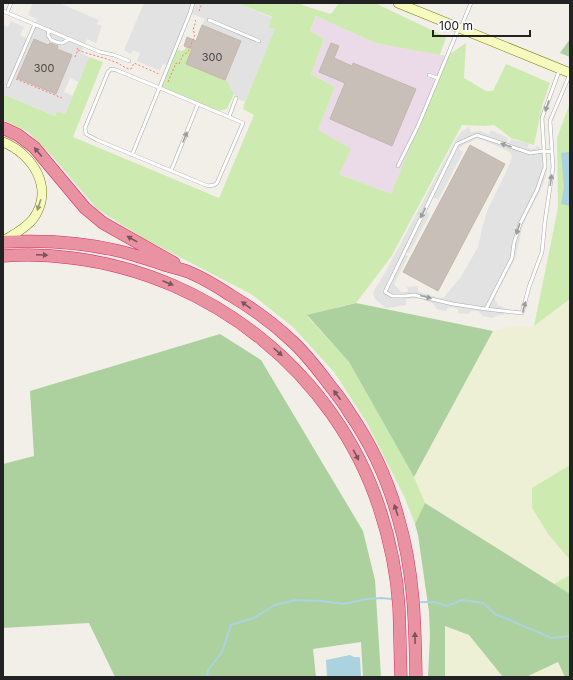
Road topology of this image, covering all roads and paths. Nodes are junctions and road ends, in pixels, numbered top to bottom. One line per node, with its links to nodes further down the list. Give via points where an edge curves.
1 (11, 3): 8 (lane)
2 (193, 3): 26 (lane)
3 (202, 3): 7 (path)
4 (398, 3): 12 (main road)
5 (471, 3): 12 (lane)
6 (3, 10): 8 (lane)
7 (199, 11)
8 (7, 13): 11 (lane)
9 (195, 20): 24 (path, via 195,35 188,52 183,55 179,64 176,63)
10 (209, 20): 15 (lane)
11 (34, 24): 13 (lane); 25 (lane)
12 (460, 28): 19 (main road); 22 (lane)
13 (49, 30): 14 (lane); 14 (lane, via 51,40 59,44)
14 (69, 39): 18 (lane)
15 (259, 41)
16 (76, 47): 17 (path, via 78,50)
17 (75, 57)
18 (129, 61)
19 (560, 69): 20 (main road); 33 (lane, one-way to 33, via 542,118)
20 (570, 74): 34 (lane, via 550,121)
21 (429, 75): 22 (lane)
22 (437, 78): 36 (lane, via 418,126)
23 (15, 79): 27 (path)
24 (168, 82)
25 (8, 86)
26 (160, 88): 29 (lane); 35 (lane); 35 (lane, via 116,70 111,69 108,72 85,128 86,134)
27 (62, 98)
28 (236, 98): 30 (lane)
29 (198, 104): 30 (lane); 37 (lane, one-way to 29)
30 (229, 117): 37 (lane, via 243,123 218,183 208,186)
31 (3, 128): 40 (highway, one-way to 31, via 103,223 85,208 34,147)
32 (3, 142): 38 (main road, one-way to 38, via 19,150 31,162 39,176 42,191 39,206 32,219 16,234)
33 (544, 151): 34 (lane); 41 (lane, one-way to 41, via 545,167 537,190 520,224 512,258); 41 (lane, one-way to 41, via 530,153 477,135 457,144 385,292 392,296 414,295)
34 (552, 152): 41 (lane, one-way to 34, via 522,313 542,252 553,167)
35 (132, 154): 37 (lane)
36 (398, 166)
37 (171, 171)
38 (3, 241): 40 (highway, via 48,241 101,247)
39 (3, 256): 42 (highway, one-way to 42, via 34,255 84,259 146,274 192,294 231,316 267,343 300,374 346,436 379,506 397,588)
40 (190, 273): 43 (highway, one-way to 40, via 414,600 405,544 389,489 363,434 312,362 293,342 241,302)
41 (486, 309)
42 (400, 677)
43 (416, 677)

